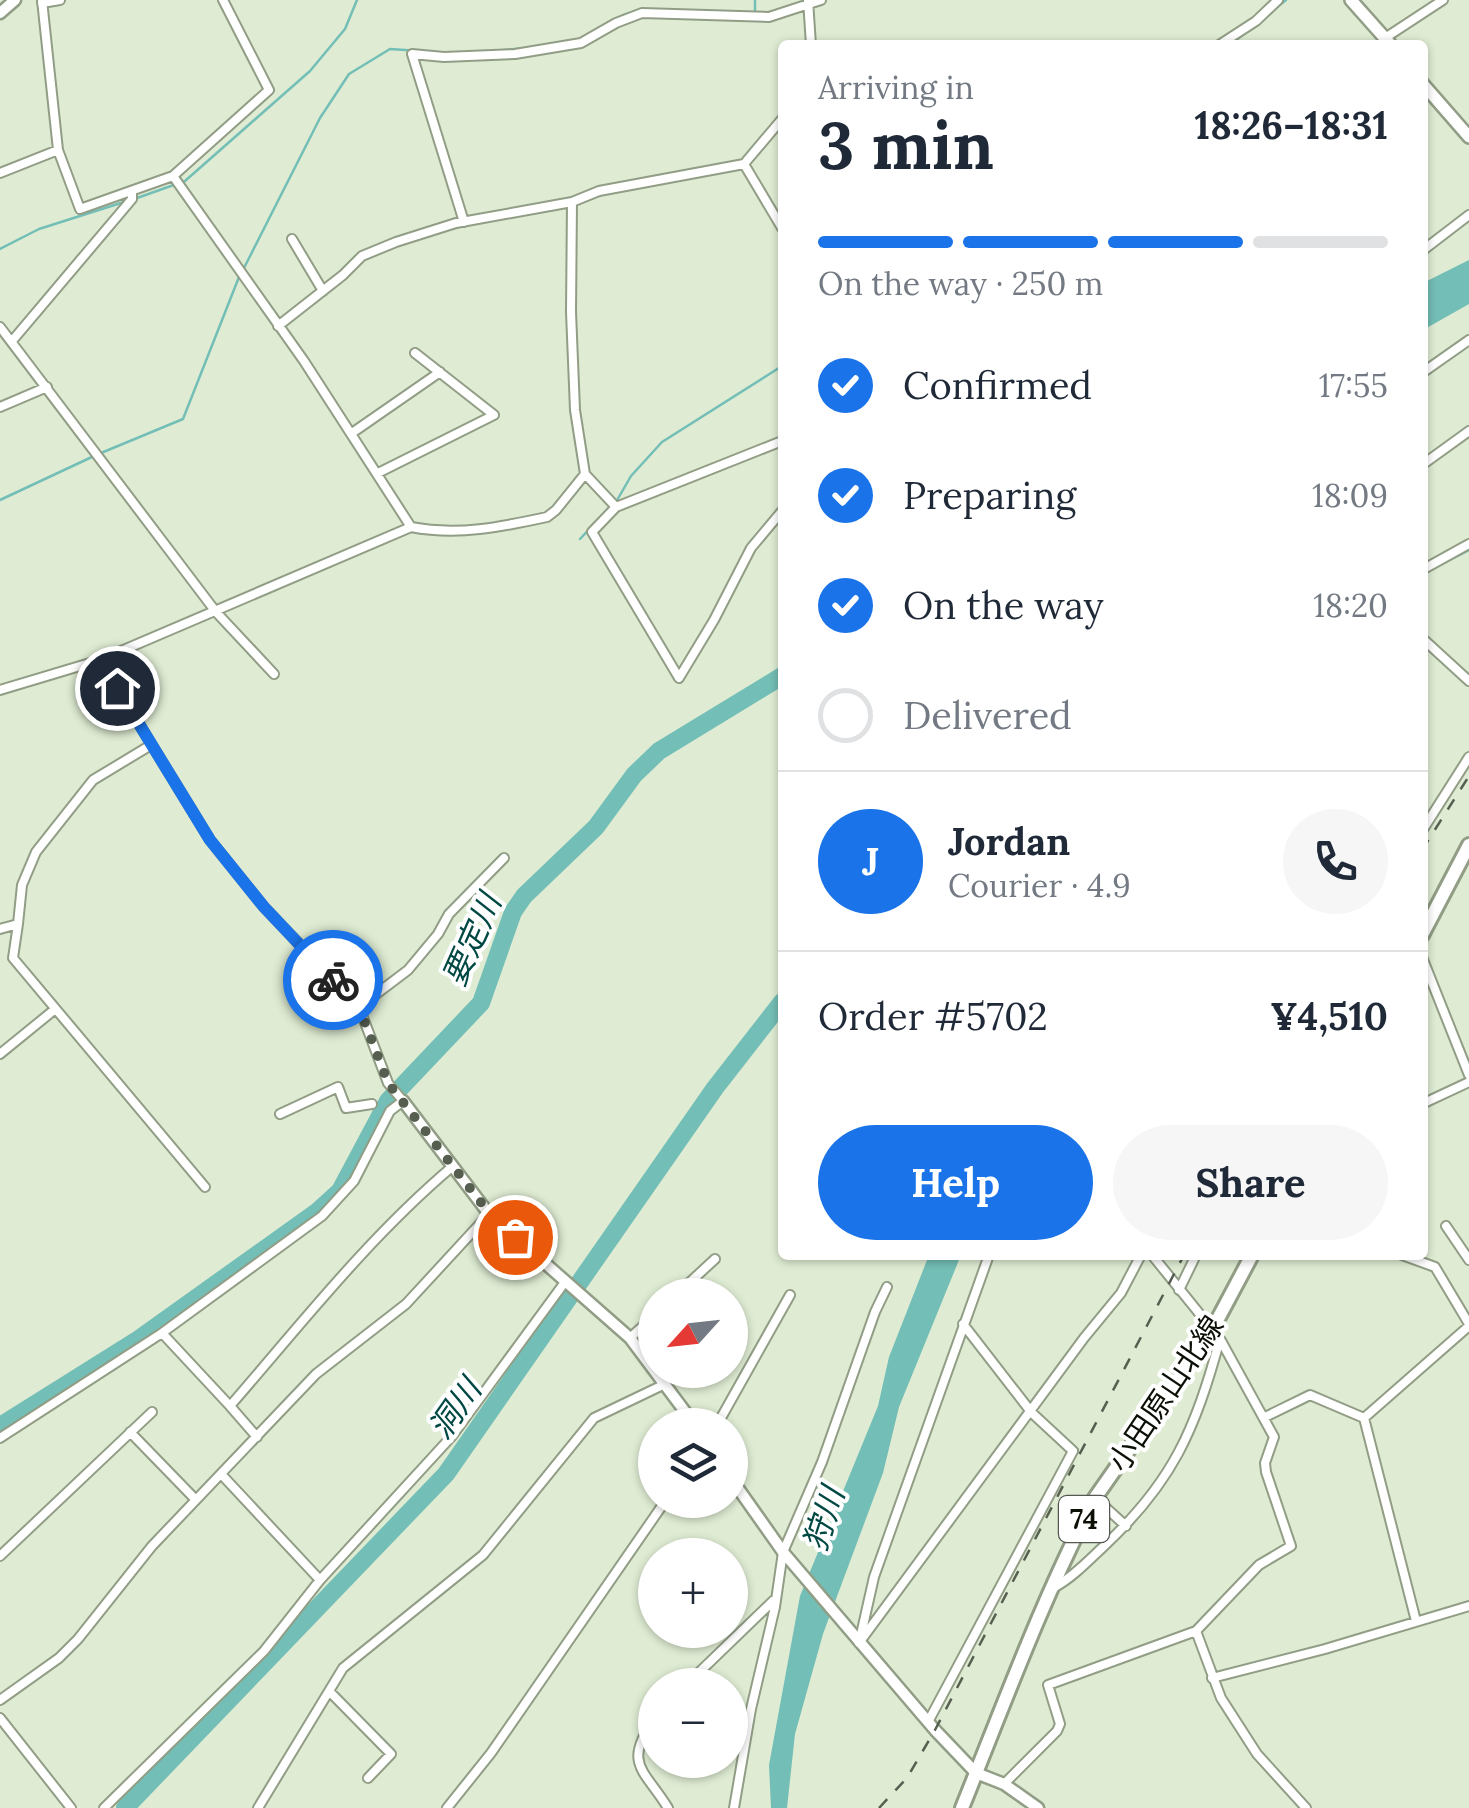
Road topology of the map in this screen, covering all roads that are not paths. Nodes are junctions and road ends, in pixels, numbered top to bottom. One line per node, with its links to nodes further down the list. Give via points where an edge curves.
1 (15, 0): 10 (street)
2 (60, 0): 8 (street)
3 (222, 0): 21 (street, via 270,90)
4 (821, 0): 9 (street)
5 (1278, 0): 12 (street)
6 (1351, 0): 13 (main road)
7 (1444, 0): 14 (street)
8 (42, 2): 18 (street)
9 (808, 3): 11 (street); 26 (street, via 769,17 642,13 590,40 554,48 468,57 412,54)
10 (0, 13)
11 (811, 40)
12 (1227, 40)
13 (1386, 40)
14 (1391, 40)
15 (1428, 90): 17 (main road)
16 (778, 125): 19 (street)
17 (1469, 137)
18 (58, 150): 20 (street); 22 (street, via 80,209)
19 (744, 164): 23 (street); 25 (street)
20 (0, 173)
21 (173, 176): 22 (street); 30 (street)
22 (132, 194): 33 (street)
23 (572, 202): 26 (street); 44 (street, via 574,390)
24 (1469, 216): 28 (street)
25 (778, 221)
26 (464, 222): 29 (street, via 362,256)
27 (292, 240): 29 (street)
28 (1428, 247)
29 (323, 291): 30 (street)
30 (278, 326): 40 (street)
31 (0, 328): 33 (street)
32 (1469, 340): 35 (street)
33 (12, 342): 37 (street)
34 (415, 353): 36 (street)
35 (1428, 369)
36 (440, 372): 40 (street); 43 (street, via 494,415)
37 (47, 387): 38 (street); 50 (street)
38 (0, 407)
39 (1469, 431): 42 (street)
40 (352, 433): 43 (street)
41 (778, 443): 45 (street)
42 (1428, 461)
43 (378, 473): 47 (street)
44 (585, 474): 45 (street); 47 (street, via 547,516 466,532)
45 (616, 507): 46 (street, via 592,532 679,678 750,548)
46 (778, 516)
47 (411, 527): 50 (street)
48 (1469, 544): 49 (street)
49 (1428, 567)
50 (216, 612): 52 (street); 53 (street)
51 (1428, 647): 54 (street)
52 (100, 660): 55 (street); 56 (street)
53 (274, 674)
54 (1469, 681)
55 (0, 690)
56 (151, 745): 61 (street, via 93,780 36,852); 65 (street, via 230,866)
57 (1469, 757): 58 (street)
58 (1428, 822)
59 (1469, 846): 62 (main road)
60 (504, 858): 65 (street, via 408,970)
61 (18, 924): 63 (street); 66 (street, via 13,958)
62 (1428, 924)
63 (0, 929)
64 (1428, 973): 68 (street)
65 (359, 1007): 69 (street, via 388,1083)
66 (54, 1010): 67 (street); 74 (street)
67 (0, 1054)
68 (1469, 1079): 70 (street)
69 (403, 1101): 73 (street); 93 (street, via 390,1111 339,1202)
70 (1428, 1101)
71 (372, 1104): 72 (street, via 346,1108 338,1088)
72 (280, 1114)
73 (453, 1166): 75 (street); 98 (street, via 360,1254)
74 (205, 1187)
75 (490, 1214): 86 (street); 105 (street, via 406,1304 316,1374)
76 (1446, 1226): 84 (street)
77 (715, 1259): 85 (street)
78 (986, 1260): 90 (street)
79 (1138, 1260): 101 (street, via 1121,1294)
80 (1156, 1260): 88 (street)
81 (1194, 1260): 88 (street)
82 (1250, 1260): 94 (main road, 小田原山北線 / 74)
83 (1416, 1260): 91 (street, via 1435,1267)
84 (1469, 1260)
85 (694, 1278)
86 (565, 1282): 95 (street); 115 (street, via 452,1436)
87 (887, 1287): 113 (street)
88 (1179, 1290): 94 (street)
89 (790, 1296): 99 (street)
90 (963, 1324): 101 (street); 121 (street, via 874,1577)
91 (1469, 1325): 103 (street)
92 (638, 1331): 95 (street)
93 (162, 1333): 98 (street); 106 (street)
94 (1215, 1336): 102 (street); 108 (main road, 小田原山北線 / 74); 112 (street, via 1204,1394 1176,1462)
95 (630, 1338): 96 (street)
96 (638, 1349)
97 (657, 1388): 124 (street, via 594,1418 483,1555 343,1668)
98 (230, 1406): 105 (street)
99 (727, 1408)
100 (152, 1412): 104 (street)
101 (1032, 1412): 121 (street); 127 (street, via 1073,1452)
102 (1265, 1417): 103 (street, via 1310,1394); 120 (street, via 1274,1442 1266,1472 1291,1546 1259,1565)
103 (1364, 1418): 119 (street)
104 (130, 1432): 109 (street); 114 (street)
105 (257, 1437): 107 (street)
106 (0, 1438)
107 (221, 1474): 109 (street); 115 (street)
108 (1096, 1498): 112 (street); 116 (main road, 小田原山北線 / 74)
109 (196, 1500): 125 (street, via 78,1639)
110 (748, 1502): 113 (street)
111 (654, 1518): 135 (street)
112 (1126, 1526): 116 (street)
113 (783, 1552): 117 (street); 121 (street)
114 (0, 1556)
115 (320, 1580): 133 (street, via 264,1651)
116 (1052, 1589): 128 (main road, 小田原山北線 / 74)
117 (774, 1600): 122 (street); 137 (street)
118 (1469, 1606): 119 (street)
119 (1416, 1621): 123 (street)
120 (1196, 1632): 123 (street); 131 (street, via 1048,1685 1060,1724)
121 (859, 1643): 127 (street)
122 (704, 1668)
123 (1212, 1678): 140 (street, via 1257,1754)
124 (329, 1690): 129 (street, via 391,1754); 134 (street)
125 (0, 1700)
126 (0, 1718): 132 (street)
127 (928, 1722): 128 (street)
128 (976, 1772): 131 (street); 138 (main road, 小田原山北線 / 74)
129 (368, 1778)
130 (645, 1778): 136 (street)
131 (1004, 1784): 139 (street)
132 (71, 1808)
133 (104, 1808)
134 (258, 1808)
135 (447, 1808)
136 (668, 1808)
137 (734, 1808)
138 (962, 1808)
139 (1038, 1808)
140 (1306, 1808)

